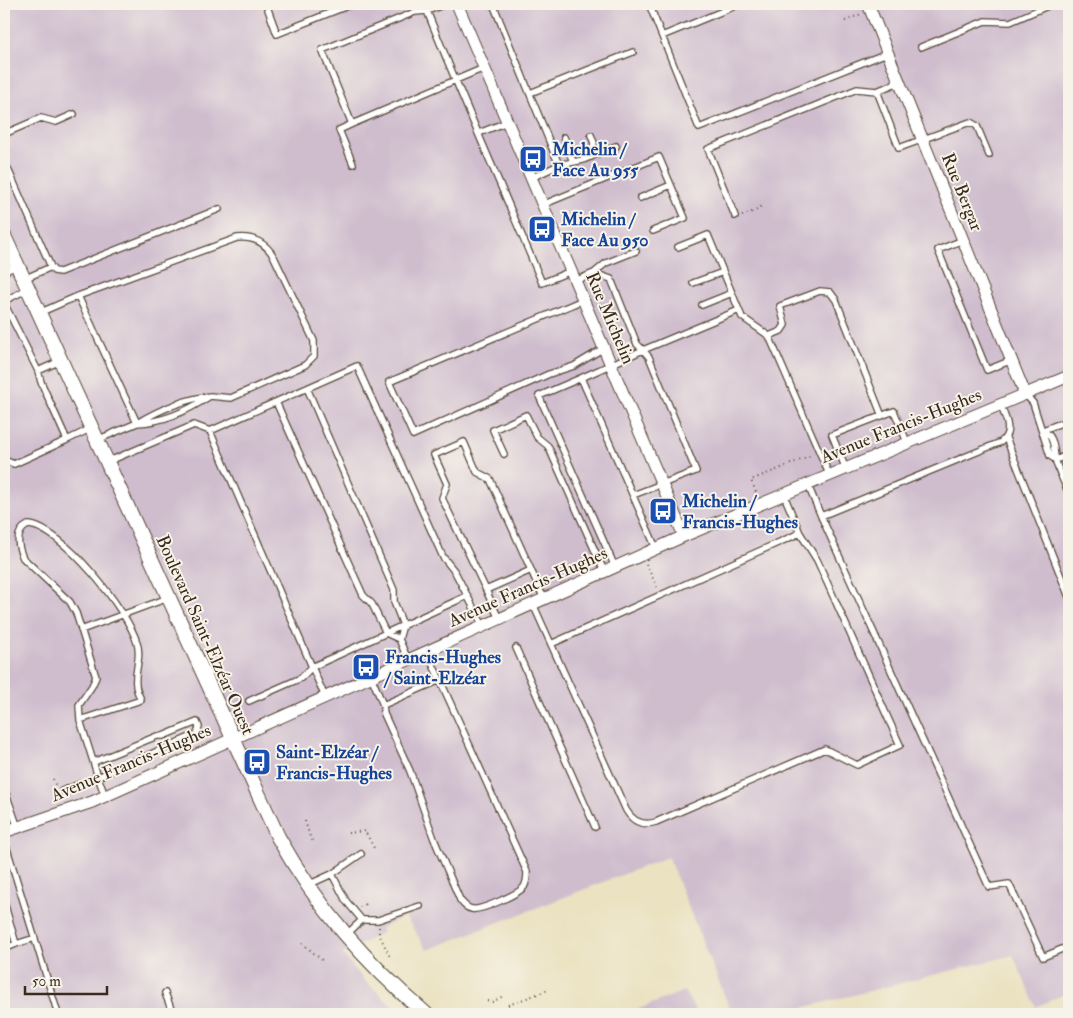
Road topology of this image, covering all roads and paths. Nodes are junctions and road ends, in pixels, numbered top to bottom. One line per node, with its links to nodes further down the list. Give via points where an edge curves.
1 (266, 4): 2 (lane, via 277,34)
2 (352, 4)
3 (445, 4): 10 (lane)
4 (457, 4): 17 (street, Rue Michelin)
5 (493, 4): 21 (lane)
6 (649, 4): 13 (lane)
7 (740, 4): 13 (lane)
8 (868, 4): 16 (street, Rue Bergar)
9 (1052, 4): 14 (lane, via 1010,22 985,21)
10 (426, 11): 18 (lane); 24 (lane, via 415,12 322,50)
11 (861, 14): 12 (path)
12 (845, 21)
13 (662, 36): 16 (lane, via 699,128)
14 (920, 47)
15 (632, 52): 21 (lane)
16 (887, 53): 19 (street, Rue Bergar)
17 (484, 68): 18 (lane); 23 (street, Rue Michelin)
18 (454, 80): 24 (lane); 25 (lane)
19 (899, 82): 20 (lane); 29 (street, Rue Bergar)
20 (877, 91): 29 (lane, via 899,148); 43 (lane, via 857,89 708,149)
21 (530, 93): 36 (lane)
22 (74, 114): 26 (lane, via 56,122 41,118)
23 (507, 122): 25 (lane); 37 (street, Rue Michelin)
24 (352, 124): 35 (lane, via 339,130)
25 (479, 133): 54 (lane, via 542,283)
26 (4, 134)
27 (591, 135): 32 (lane, via 594,143)
28 (564, 137): 34 (lane)
29 (922, 139): 31 (lane, via 972,122 978,126); 46 (street, Rue Bergar)
30 (616, 146): 32 (lane)
31 (989, 155)
32 (591, 157): 34 (lane)
33 (4, 160): 50 (lane)
34 (573, 162): 36 (lane)
35 (353, 164)
36 (559, 165): 37 (lane)
37 (531, 178): 40 (street, Rue Michelin)
38 (671, 185): 39 (lane); 40 (lane, via 659,157); 44 (lane, via 685,218)
39 (640, 198)
40 (542, 204): 54 (street, Rue Michelin)
41 (762, 205): 43 (path, via 757,210)
42 (219, 209): 50 (lane, via 60,272)
43 (735, 216)
44 (656, 230): 48 (path, via 657,236 638,244)
45 (4, 236): 49 (street, Boulevard Saint-Elzéar Ouest)
46 (963, 240): 68 (street, Rue Bergar); 68 (lane, via 938,250 987,370)
47 (678, 247): 52 (lane, via 708,235)
48 (636, 251): 53 (lane, via 606,263)
49 (18, 265): 51 (lane); 56 (street, Boulevard Saint-Elzéar Ouest)
50 (51, 267): 56 (lane)
51 (4, 272)
52 (723, 272): 55 (lane); 57 (lane)
53 (594, 273): 54 (lane); 66 (lane, via 611,279 637,344)
54 (573, 276): 59 (street, Rue Michelin)
55 (693, 283)
56 (26, 284): 60 (lane); 63 (street, Boulevard Saint-Elzéar Ouest)
57 (732, 293): 61 (lane); 62 (lane)
58 (78, 296): 63 (lane); 79 (lane); 79 (lane, via 237,238 254,240 266,246 274,257 314,341 314,356 305,365 231,398 194,398 151,414)
59 (583, 300): 65 (street, Rue Michelin); 65 (lane, via 389,382 413,435 560,372)
60 (4, 302): 70 (lane)
61 (702, 305)
62 (739, 310): 64 (lane, via 742,317); 66 (lane)
63 (39, 313): 67 (street, Boulevard Saint-Elzéar Ouest)
64 (769, 336): 77 (lane, via 781,331 785,325 780,306 820,291 830,292); 86 (lane)
65 (604, 348): 69 (street, Rue Michelin)
66 (643, 350): 69 (lane); 95 (lane, via 649,357 696,471)
67 (61, 360): 70 (lane); 82 (street, Boulevard Saint-Elzéar Ouest)
68 (1012, 360): 74 (street, Rue Bergar)
69 (610, 364): 72 (lane); 95 (street, Rue Michelin)
70 (38, 370): 84 (lane)
71 (1069, 376): 74 (street, Avenue Francis-Hughes)
72 (581, 378): 99 (lane); 105 (lane, via 539,396)
73 (307, 388): 75 (lane); 109 (lane, via 357,366 443,557 455,572); 115 (lane, via 394,590 394,602)
74 (1025, 394): 76 (street, Avenue Francis-Hughes); 81 (lane, via 1033,403)
75 (276, 402): 80 (lane); 118 (lane, via 363,595 372,604)
76 (1000, 404): 83 (lane, via 1008,426); 85 (street, Avenue Francis-Hughes)
77 (882, 416): 85 (lane, via 894,411); 92 (lane, via 832,435)
78 (1069, 420): 81 (lane)
79 (137, 423): 82 (lane)
80 (210, 430): 91 (lane, via 194,425); 124 (lane)
81 (1044, 430): 90 (lane, via 1043,437 1050,456)
82 (94, 434): 84 (lane); 91 (street, Boulevard Saint-Elzéar Ouest)
83 (1006, 438): 100 (lane); 110 (lane)
84 (67, 440): 89 (lane, via 14,464)
85 (906, 442): 92 (street, Avenue Francis-Hughes)
86 (819, 452): 93 (lane); 96 (path, via 751,480)
87 (504, 454): 105 (lane, via 493,430 526,415 537,437 548,446)
88 (1069, 454): 90 (lane)
89 (4, 460)
90 (1056, 460): 98 (lane)
91 (107, 462): 111 (street, Boulevard Saint-Elzéar Ouest)
92 (845, 468): 93 (street, Avenue Francis-Hughes)
93 (829, 474): 94 (street, Avenue Francis-Hughes)
94 (807, 483): 97 (street, Avenue Francis-Hughes); 100 (lane)
95 (662, 486): 99 (lane); 102 (street, Rue Michelin)
96 (756, 492)
97 (782, 493): 101 (lane); 102 (street, Avenue Francis-Hughes)
98 (1069, 493)
99 (633, 495): 103 (lane)
100 (820, 516): 156 (lane, via 989,887 1009,884 1043,957)
101 (800, 533): 120 (lane); 120 (lane, via 817,560 900,745 857,765 825,749 659,821 642,823 626,810)
102 (684, 536): 103 (street, Avenue Francis-Hughes)
103 (656, 548): 105 (street, Avenue Francis-Hughes)
104 (646, 563): 107 (path)
105 (610, 569): 112 (street, Avenue Francis-Hughes)
106 (531, 570): 108 (lane); 108 (lane, via 490,479 477,472 464,442 434,456 447,484 442,498); 112 (lane)
107 (656, 586)
108 (486, 590): 114 (lane)
109 (466, 596): 115 (lane); 116 (lane)
110 (1069, 597)
111 (168, 598): 113 (lane); 131 (street, Boulevard Saint-Elzéar Ouest)
112 (538, 601): 114 (street, Avenue Francis-Hughes); 120 (lane)
113 (123, 615): 117 (lane); 117 (lane, via 97,579 61,542 43,528 24,526 18,540 23,558 70,602); 130 (lane, via 138,646 136,686 141,700)
114 (499, 619): 116 (street, Avenue Francis-Hughes)
115 (404, 625): 118 (lane); 119 (lane)
116 (483, 626): 122 (street, Avenue Francis-Hughes)
117 (81, 630): 130 (lane, via 96,676 79,706)
118 (386, 633): 119 (lane); 124 (lane)
119 (399, 639): 123 (lane)
120 (551, 644)
121 (516, 648): 138 (lane)
122 (427, 652): 123 (street, Avenue Francis-Hughes); 126 (lane)
123 (408, 660): 125 (street, Avenue Francis-Hughes)
124 (312, 667): 127 (lane); 128 (lane, via 301,678)
125 (371, 676): 127 (street, Avenue Francis-Hughes); 129 (lane)
126 (440, 680): 129 (lane); 129 (lane, via 527,872 522,890 472,909 460,900)
127 (326, 697): 131 (street, Avenue Francis-Hughes)
128 (249, 701)
129 (383, 705)
130 (80, 720): 132 (lane)
131 (232, 738): 136 (street, Avenue Francis-Hughes); 147 (street, Boulevard Saint-Elzéar Ouest, via 271,824)
132 (94, 762): 133 (lane); 133 (lane, via 197,722 199,726 197,734)
133 (98, 778): 135 (lane); 136 (lane)
134 (4, 788): 139 (lane)
135 (62, 791)
136 (106, 796): 139 (street, Avenue Francis-Hughes)
137 (305, 821): 143 (path)
138 (595, 827)
139 (18, 828): 140 (street, Avenue Francis-Hughes)
140 (4, 832)
141 (348, 833): 144 (path, via 365,832)
142 (4, 839): 153 (lane)
143 (314, 843)
144 (374, 848)
145 (361, 854): 146 (lane)
146 (332, 874): 147 (lane); 150 (lane, via 346,901)
147 (308, 885): 152 (street, Boulevard Saint-Elzéar Ouest)
148 (4, 902): 155 (lane)
149 (420, 906): 150 (lane, via 378,920)
150 (362, 920): 152 (lane)
151 (380, 934): 158 (path)
152 (345, 936): 167 (street, Boulevard Saint-Elzéar Ouest)
153 (35, 938): 155 (lane); 165 (lane)
154 (302, 943): 159 (path)
155 (16, 944): 157 (lane)
156 (1069, 946)
157 (4, 949)
158 (391, 959)
159 (323, 961)
160 (548, 990): 164 (path)
161 (165, 993): 166 (lane)
162 (503, 996): 163 (path, via 493,1002)
163 (487, 1001)
164 (508, 1005)
165 (58, 1014)
166 (173, 1014)
167 (424, 1014)

